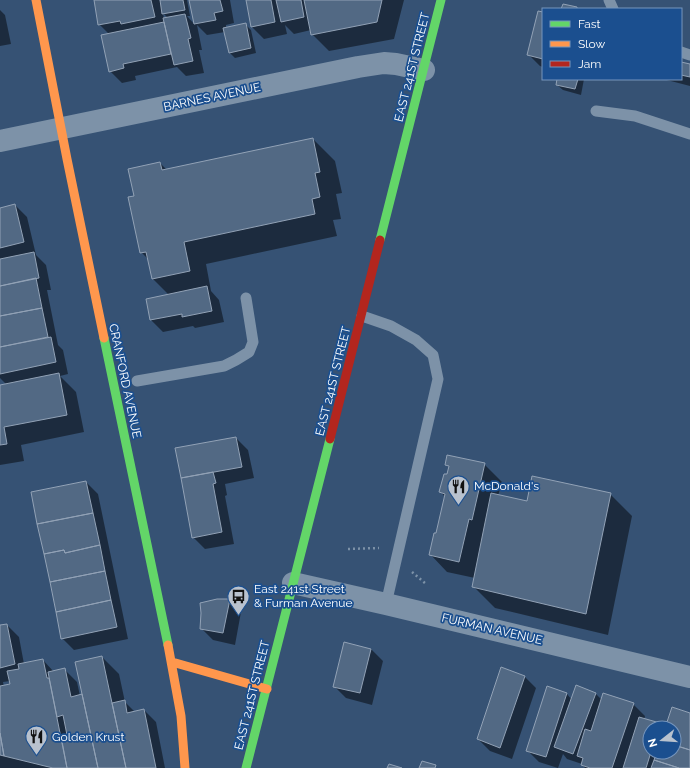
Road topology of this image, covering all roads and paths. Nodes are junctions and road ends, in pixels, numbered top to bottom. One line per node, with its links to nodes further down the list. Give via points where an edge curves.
1 (36, 0): 5 (main road, CRANFORD AVENUE)
2 (441, 0): 3 (main road, EAST 241ST STREET)
3 (424, 70): 5 (street, BARNES AVENUE, via 384,63 362,66); 9 (main road, EAST 241ST STREET)
4 (596, 111): 6 (lane, via 635,116)
5 (60, 128): 7 (street, BARNES AVENUE); 13 (main road, CRANFORD AVENUE)
6 (690, 134)
7 (0, 141)
8 (246, 298): 10 (lane, via 253,342 249,352 224,366)
9 (362, 316): 11 (main road, EAST 241ST STREET); 12 (lane, via 391,326 416,340 433,355 438,378)
10 (137, 381)
11 (293, 583): 12 (street, FURMAN AVENUE); 15 (main road, EAST 241ST STREET)
12 (386, 604): 14 (street, FURMAN AVENUE)
13 (172, 662): 15 (main road); 16 (main road, CRANFORD AVENUE, via 181,716)
14 (690, 676)
15 (267, 689): 17 (main road, EAST 241ST STREET)
16 (185, 768)
17 (246, 768)

